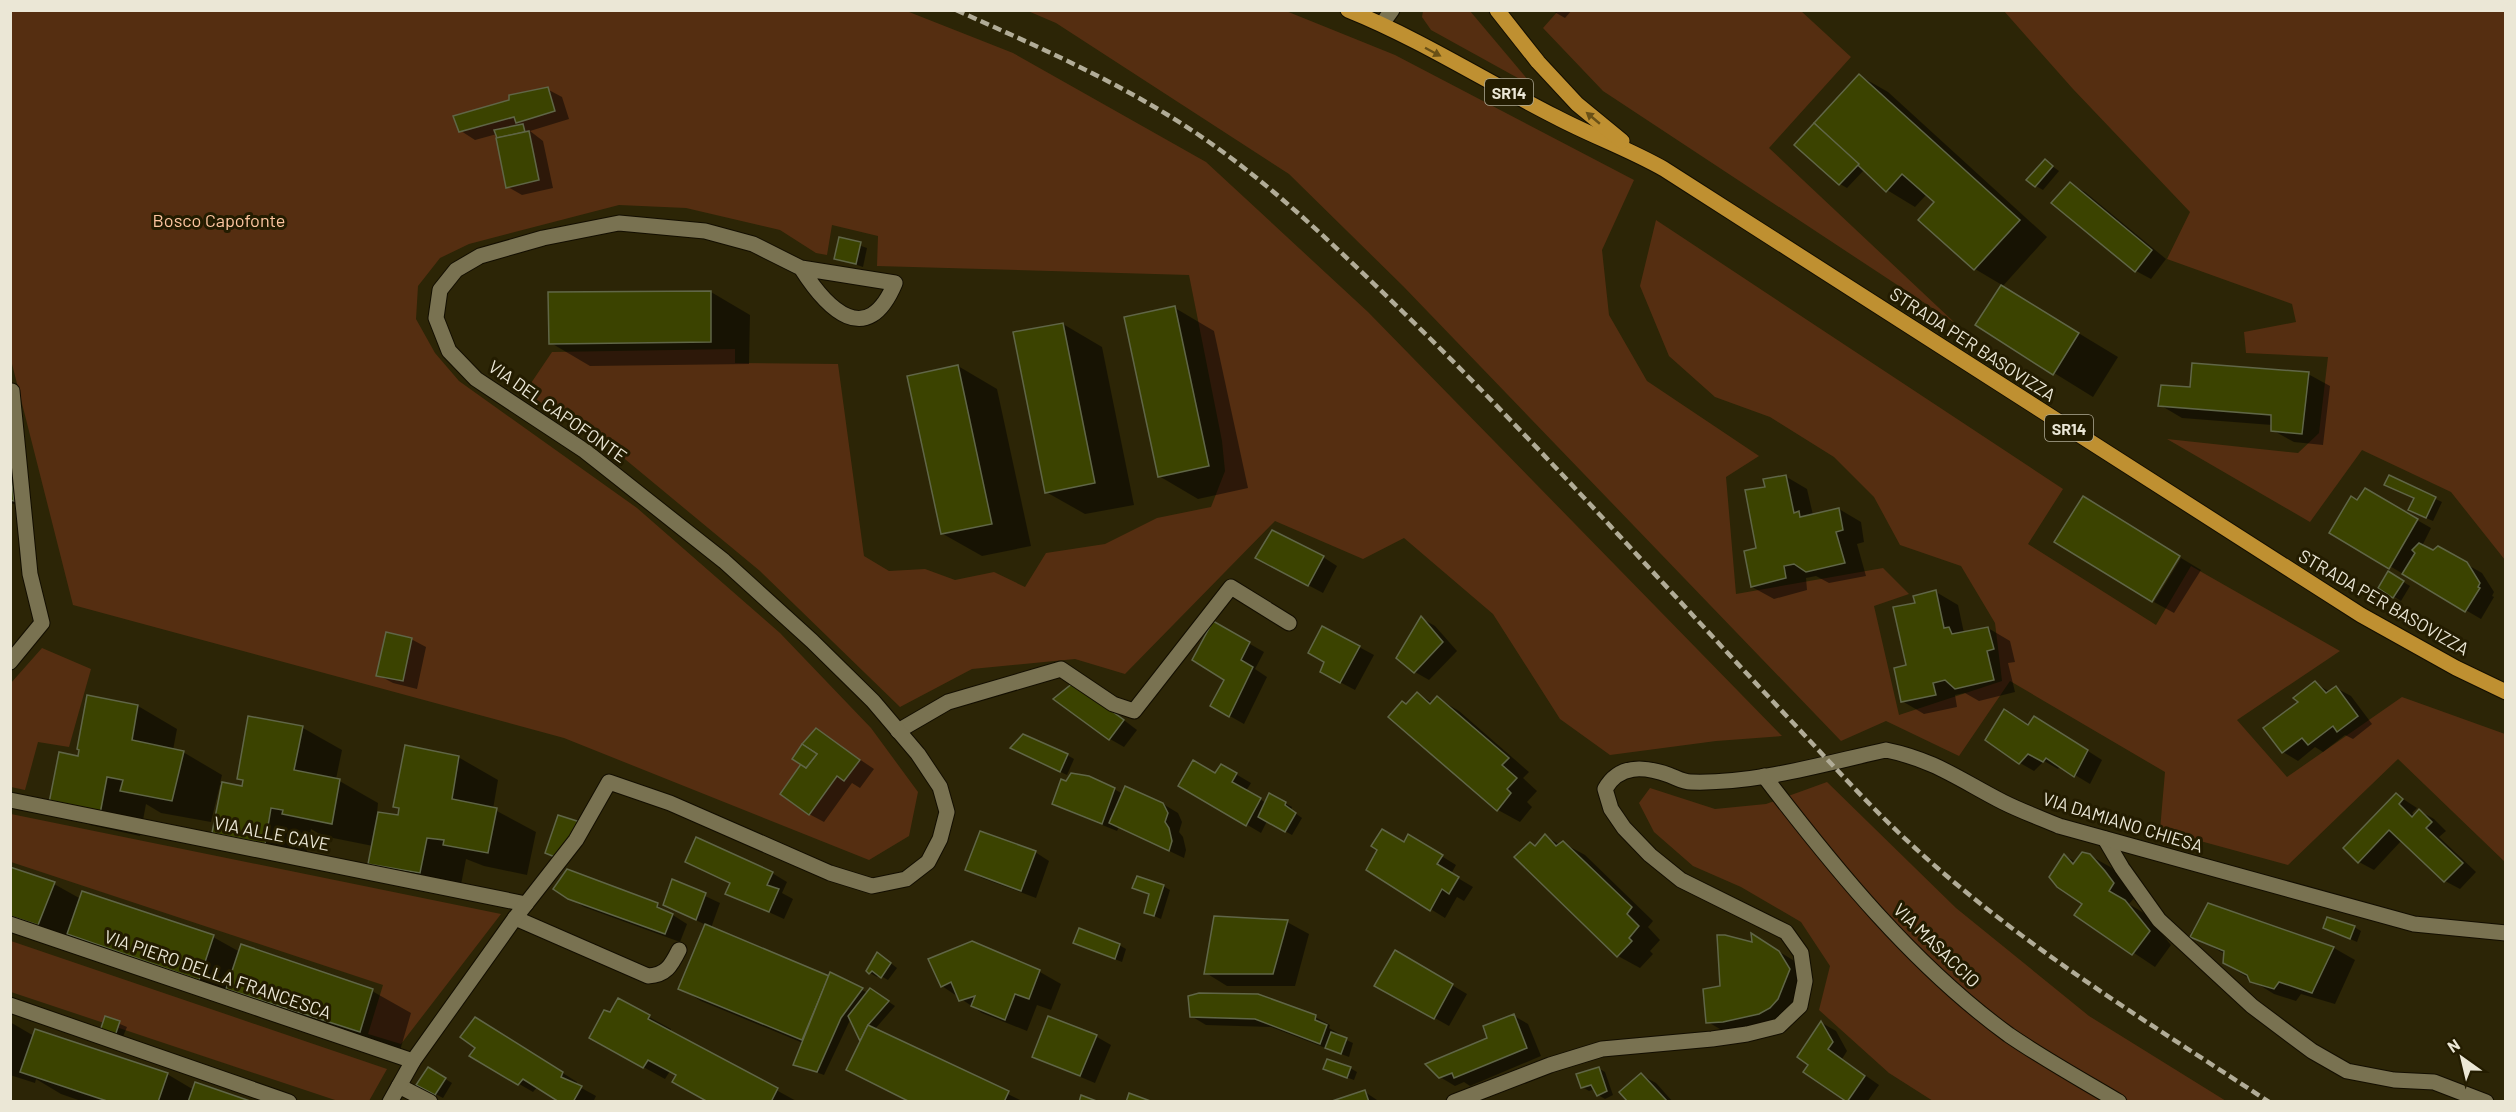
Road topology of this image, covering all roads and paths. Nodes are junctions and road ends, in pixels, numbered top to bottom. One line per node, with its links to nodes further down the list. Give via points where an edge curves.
1 (1348, 10): 5 (main road, STRADA PER BASOVIZZA)
2 (1370, 10): 5 (main road, STRADA PER BASOVIZZA)
3 (1392, 10): 5 (street)
4 (1497, 10): 6 (main road, STRADA PER BASOVIZZA / SR14, one-way to 4, via 1577,104)
5 (1382, 24): 6 (main road, STRADA PER BASOVIZZA / SR14, one-way to 6, via 1559,119)
6 (1638, 155): 11 (main road, STRADA PER BASOVIZZA / SR14, via 2361,615)
7 (801, 268): 7 (street, VIA DEL CAPOFONTE, via 832,308 855,319 882,309 895,283); 12 (street, VIA DEL CAPOFONTE, via 753,244 705,231 619,223 480,256 456,270 440,291 436,318 449,351 476,379 585,451 724,561 812,641)
8 (12, 391): 10 (street, via 30,574 42,623)
9 (1289, 623): 12 (street, via 1231,587 1134,711 1113,704 1061,669 948,702)
10 (10, 662)
11 (2505, 692)
12 (898, 731): 16 (street, VIA DEL CAPOFONTE, via 940,787 947,812 940,839 928,862 906,879 872,886 830,873 670,803 609,782 576,840)
13 (1764, 776): 15 (street, VIA DAMIANO CHIESA, via 1886,750 1937,765 2005,803 2059,826); 24 (street, VIA DAMIANO CHIESA, via 1725,783 1685,782 1667,774 1631,768 1617,773 1605,789 1611,809 1624,828 1681,880 1786,932 1801,953 1805,981 1800,1006 1779,1026 1747,1034 1602,1048 1550,1065); 29 (street, VIA MASACCIO, via 1888,928 1968,1002 2046,1059)
14 (10, 800): 16 (street, VIA ALLE CAVE)
15 (2105, 839): 19 (street, VIA DAMIANO CHIESA, via 2414,924); 30 (street, via 2159,920 2252,1006 2312,1051 2347,1071 2394,1080 2434,1082)
16 (526, 904): 17 (street)
17 (516, 918): 20 (street, via 648,976 670,968); 22 (street)
18 (10, 924): 22 (street, VIA PIERO DELLA FRANCESCA)
19 (2505, 933)
20 (679, 950)
21 (10, 1005): 25 (street)
22 (413, 1061): 23 (street)
23 (399, 1086): 26 (street); 27 (street)
24 (1479, 1097): 28 (street, VIA DAMIANO CHIESA)
25 (289, 1101)
26 (390, 1101)
27 (430, 1101)
28 (1454, 1101)
29 (2119, 1101)
30 (2486, 1101)

